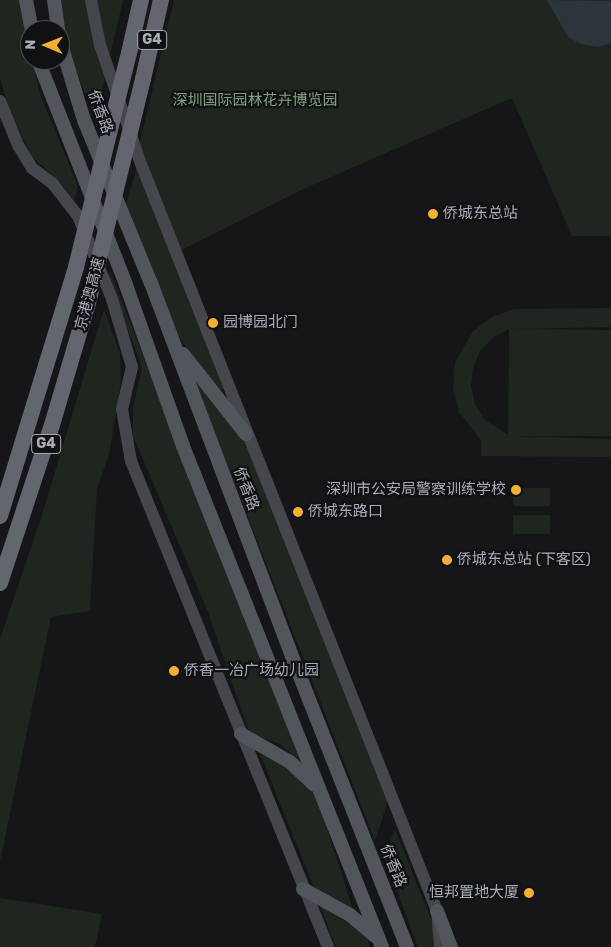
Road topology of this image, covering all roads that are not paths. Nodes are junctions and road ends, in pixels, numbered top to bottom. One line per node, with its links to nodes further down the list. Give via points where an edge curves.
1 (26, 0): 6 (main road)
2 (54, 0): 7 (main road)
3 (91, 0): 12 (main road, via 100,45 141,164)
4 (140, 0): 13 (highway, 京港澳高速 / G4, bridge, via 76,267)
5 (161, 0): 14 (highway, 京港澳高速 / G4, bridge, via 88,304)
6 (30, 20)
7 (57, 20)
8 (42, 70): 16 (main road, via 126,285 183,446)
9 (69, 70): 11 (main road, 侨香路, via 84,120)
10 (0, 100): 15 (main road, via 18,145 32,168 53,184 78,216 112,299 132,367 122,409 131,461)
11 (174, 342): 12 (main road); 21 (main road, 侨香路, via 295,664)
12 (246, 434): 18 (main road)
13 (0, 516)
14 (0, 583)
15 (241, 734): 16 (main road, via 290,762); 17 (main road)
16 (321, 792): 19 (main road)
17 (303, 889): 19 (main road, via 366,927); 20 (main road)
18 (437, 911): 22 (main road); 23 (main road)
19 (381, 945)
20 (328, 947)
21 (407, 947)
22 (440, 947)
23 (451, 947)

